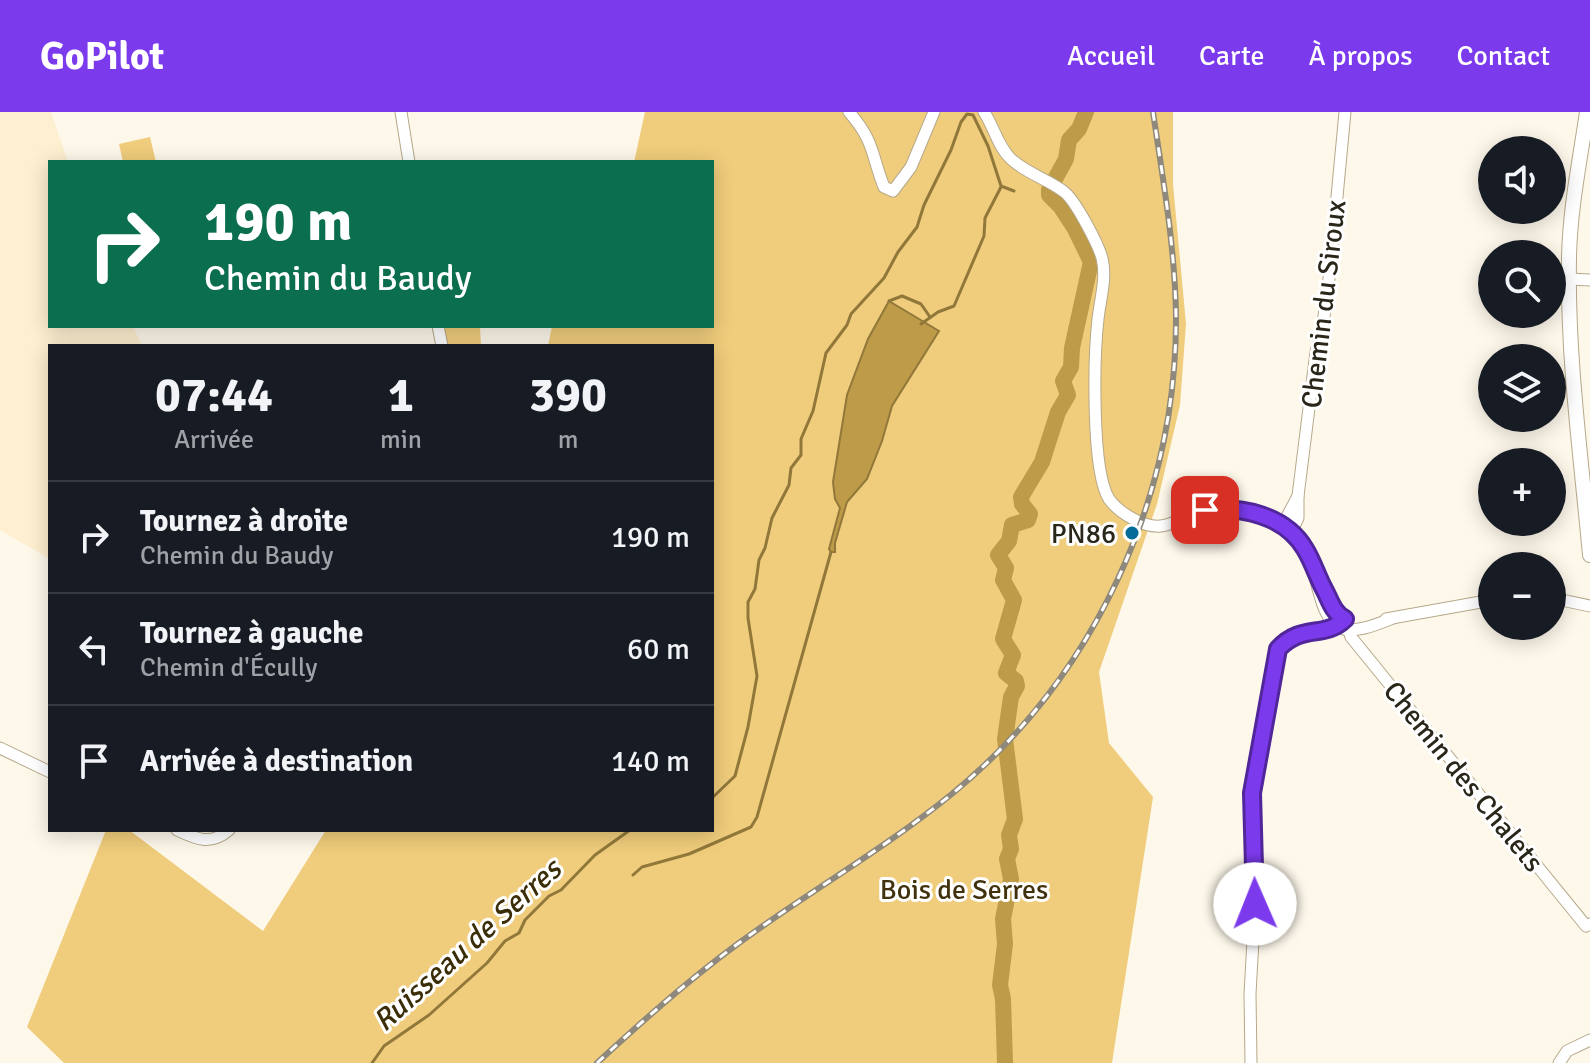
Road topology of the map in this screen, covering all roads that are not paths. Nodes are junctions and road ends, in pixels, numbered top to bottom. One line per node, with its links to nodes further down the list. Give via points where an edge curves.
1 (401, 112): 7 (street)
2 (849, 112): 3 (street, via 872,145 884,187 893,191 911,167)
3 (934, 112)
4 (984, 112): 10 (street, via 1006,154 1070,198 1100,253 1104,267 1093,375 1107,496 1123,512 1153,525 1205,510 1244,510)
5 (1345, 112): 10 (street, Chemin du Siroux, via 1298,518)
6 (1587, 112): 8 (main road, via 1572,211)
7 (409, 160)
8 (1569, 279): 9 (street); 11 (main road)
9 (1590, 280)
10 (1287, 529): 15 (street, Chemin des Chalets, via 1304,546)
11 (1590, 555)
12 (1566, 601): 14 (street)
13 (1478, 603): 15 (street)
14 (1590, 606)
15 (1344, 625): 20 (street, Chemin des Chalets); 22 (street, via 1290,636 1278,649 1252,793)
16 (0, 748): 17 (street)
17 (48, 771)
18 (182, 832): 19 (street, via 212,841)
19 (226, 832)
20 (1588, 925)
21 (1590, 1040): 23 (street, via 1567,1051)
22 (1251, 1063)
23 (1559, 1063)

